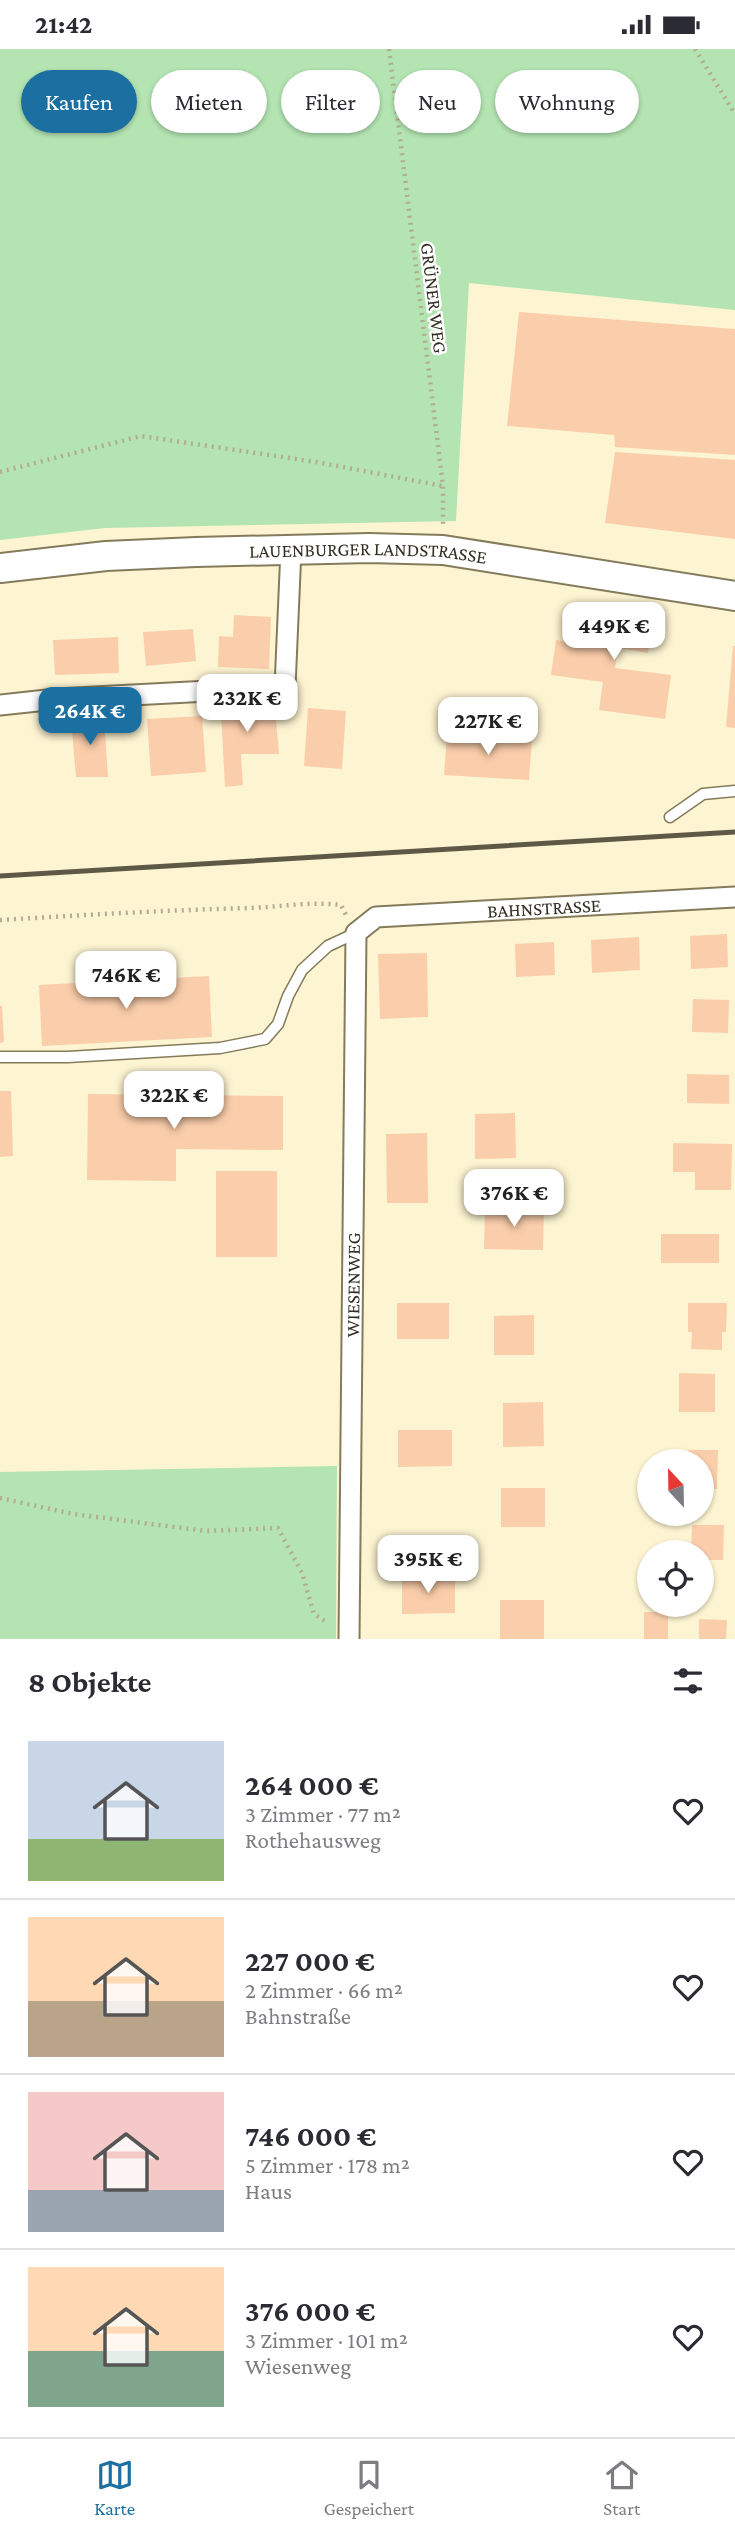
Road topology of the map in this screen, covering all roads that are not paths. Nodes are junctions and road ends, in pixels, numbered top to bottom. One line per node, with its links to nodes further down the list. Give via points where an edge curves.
1 (291, 549): 2 (main road, LAUENBURGER LANDSTRASSE, via 106,556); 3 (main road, LAUENBURGER LANDSTRASSE, via 443,550); 4 (street, via 285,687)
2 (0, 568)
3 (735, 596)
4 (0, 705)
5 (735, 791): 6 (lane, via 703,794)
6 (670, 817)
7 (735, 897): 8 (street, BAHNSTRASSE, via 376,917)
8 (356, 933): 9 (lane, via 328,946 302,970 278,1024 265,1039 220,1048); 10 (street, WIESENWEG)
9 (0, 1057)
10 (349, 1638)

